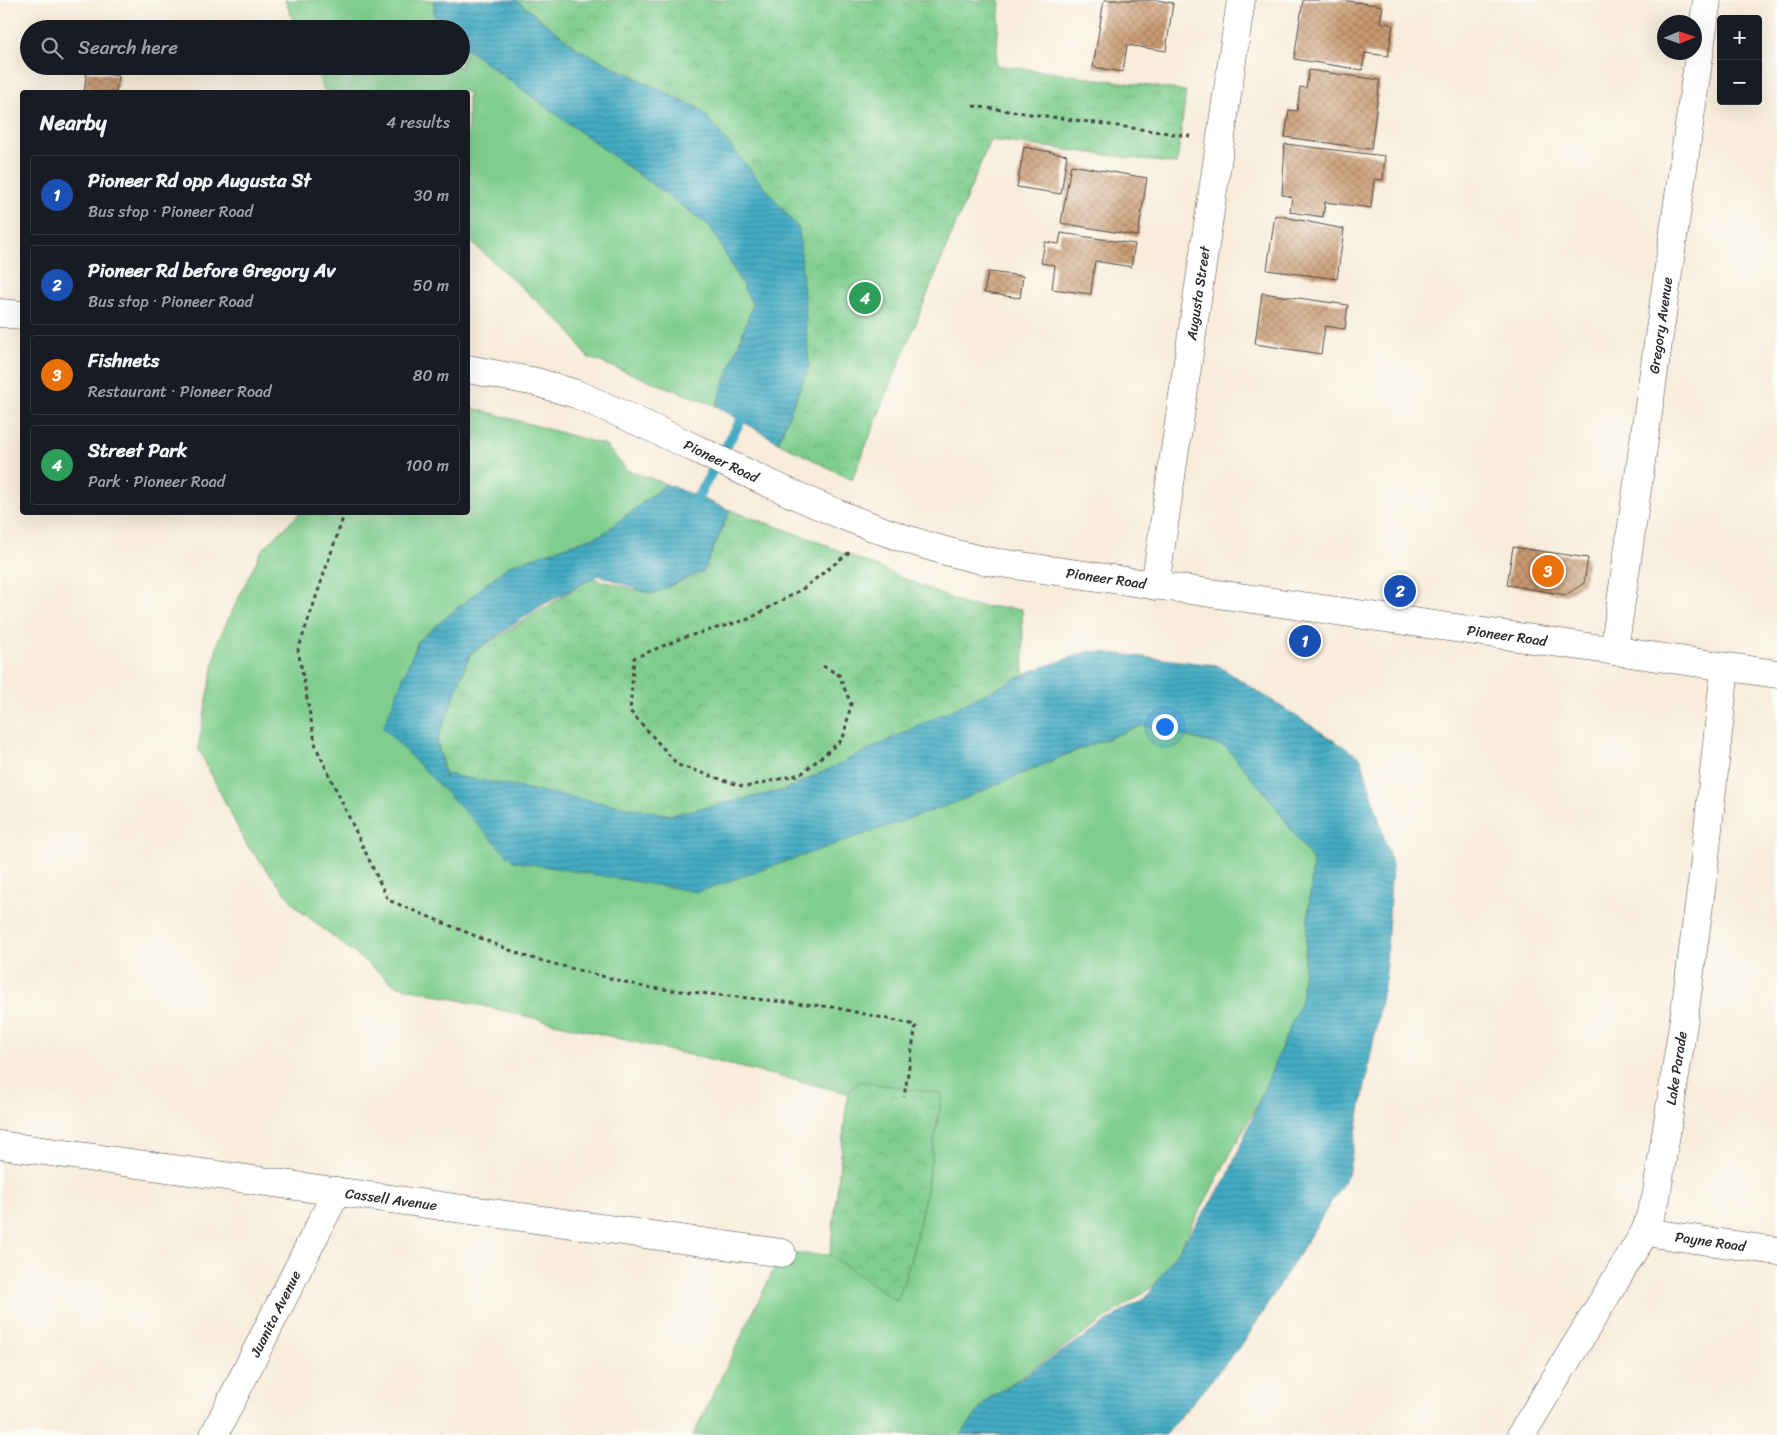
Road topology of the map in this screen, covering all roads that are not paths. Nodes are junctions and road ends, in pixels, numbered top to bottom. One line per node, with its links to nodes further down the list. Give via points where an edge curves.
1 (1241, 0): 6 (street, Augusta Street)
2 (1707, 0): 7 (street, Gregory Avenue)
3 (0, 313): 4 (street)
4 (20, 315)
5 (470, 369): 6 (street, Pioneer Road, via 536,382 576,394 877,530 947,553 986,562)
6 (1155, 586): 7 (street, Pioneer Road)
7 (1614, 651): 8 (street, Pioneer Road)
8 (1725, 667): 9 (street, Pioneer Road); 12 (street, Lake Parade, via 1684,1018 1659,1182)
9 (1777, 674)
10 (0, 1145): 11 (street, Cassell Avenue)
11 (338, 1191): 14 (street, Cassell Avenue); 15 (street, Juanita Avenue)
12 (1645, 1232): 13 (street, Payne Road); 16 (street, Lake Parade)
13 (1777, 1250)
14 (782, 1253)
15 (214, 1435)
16 (1521, 1435)

